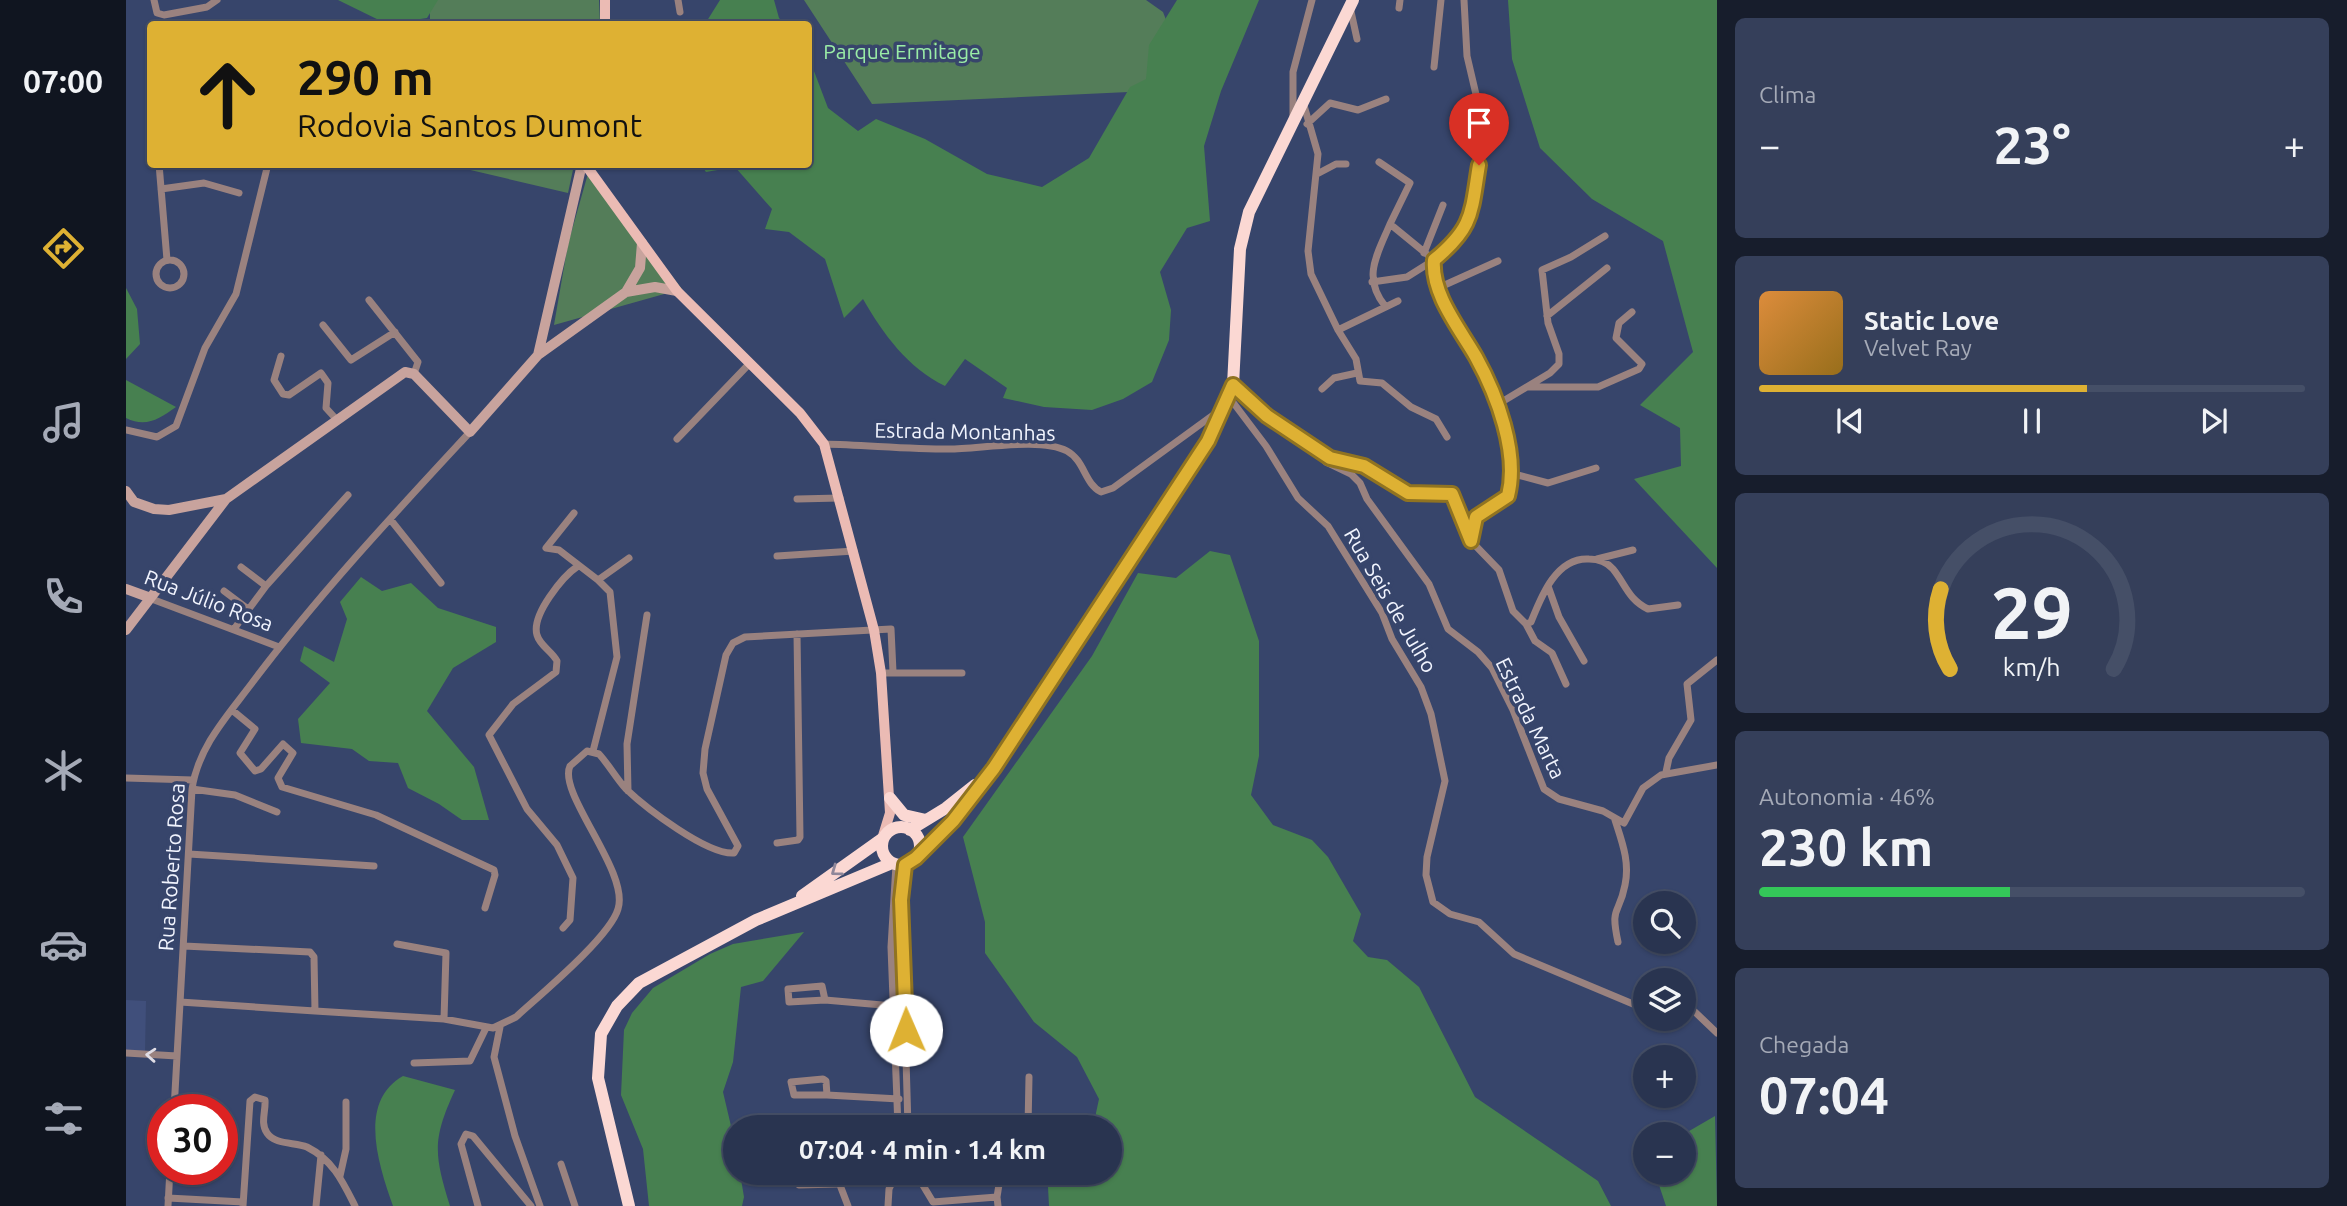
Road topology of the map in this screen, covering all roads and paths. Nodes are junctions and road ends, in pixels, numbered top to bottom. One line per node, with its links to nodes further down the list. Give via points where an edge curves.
1 (154, 0): 7 (street, via 159,15 207,7)
2 (605, 0): 10 (main road)
3 (678, 0): 9 (street)
4 (1312, 0): 16 (street, via 1293,72)
5 (1441, 0): 12 (street)
6 (1464, 0): 32 (street, via 1467,56 1482,120 1483,148 1470,217 1460,236)
7 (216, 1)
8 (1351, 3): 11 (street); 14 (highway)
9 (680, 12)
10 (605, 21)
11 (1357, 39)
12 (1434, 67)
13 (1386, 99): 15 (street, via 1358,110 1330,103)
14 (1303, 102): 15 (street); 16 (highway)
15 (1307, 124): 23 (street, via 1318,155)
16 (1293, 125): 54 (highway, via 1242,235)
17 (1379, 162): 27 (street, via 1410,183)
18 (1346, 164): 23 (street)
19 (159, 168): 24 (street)
20 (267, 168): 57 (street, via 240,281 205,348 176,426 158,437)
21 (583, 168): 47 (street)
22 (587, 168): 29 (main road)
23 (1317, 174): 45 (street, via 1309,263)
24 (161, 189): 25 (street, via 204,183); 31 (street)
25 (239, 193)
26 (1443, 205): 30 (street)
27 (1390, 224): 30 (street); 35 (street)
28 (1605, 236): 43 (street, via 1542,270)
29 (642, 243): 37 (main road); 38 (street, via 638,275)
30 (1424, 253): 32 (street)
31 (167, 260): 31 (street, via 156,277 161,285 173,288 184,279 184,269 177,261)
32 (1434, 260): 35 (street, via 1407,277); 36 (street)
33 (1498, 261): 36 (street)
34 (1607, 268): 43 (street)
35 (1372, 282): 41 (street)
36 (1438, 288): 55 (street, via 1478,361)
37 (677, 291): 38 (street, via 655,287); 49 (main road)
38 (626, 292): 47 (street)
39 (369, 300): 46 (street)
40 (1398, 301): 41 (street)
41 (1385, 306): 45 (street)
42 (1632, 312): 52 (street, via 1619,323 1616,338 1642,364 1639,369 1594,388)
43 (1547, 316): 52 (street, via 1559,364)
44 (323, 325): 46 (street, via 351,360)
45 (1338, 330): 50 (street, via 1356,359)
46 (395, 332): 51 (street, via 418,362)
47 (538, 355): 58 (street)
48 (281, 356): 56 (street, via 274,380 283,394 289,395 321,373 328,383 326,408)
49 (750, 363): 60 (street); 62 (main road, via 807,419)
50 (1357, 373): 53 (street, via 1334,378); 59 (street, via 1360,381 1382,383 1411,407 1431,415)
51 (414, 374): 56 (street, via 396,377); 58 (street)
52 (1526, 387): 55 (street)
53 (1322, 389)
54 (1229, 396): 61 (street); 62 (street, Estrada Montanhas, via 1113,488 1101,492 1089,484 1073,456 1059,448); 105 (highway, via 1208,441); 129 (street, Rua Seis de Julho, via 1298,498 1328,526 1421,687 1444,781 1427,857 1433,902 1450,914 1479,922 1514,954)
55 (1495, 406): 64 (street)
56 (337, 420): 68 (street)
57 (126, 430)
58 (470, 432): 71 (street, Rua Roberto Rosa)
59 (1447, 437)
60 (677, 439)
61 (1305, 441): 72 (street, via 1330,458 1364,466 1408,493 1452,494); 113 (street, Estrada Marta, via 1326,462 1360,482 1367,499 1429,584 1448,629 1492,668 1544,789 1567,803 1603,811)
62 (824, 444): 67 (main road)
63 (1596, 468): 64 (street, via 1548,484)
64 (1510, 473): 72 (street, via 1508,496 1476,517)
65 (126, 491): 68 (street, via 134,502 154,509)
66 (348, 495): 82 (street)
67 (840, 498): 69 (street); 74 (main road)
68 (226, 499): 86 (street)
69 (797, 499)
70 (574, 513): 78 (street, via 547,548 559,550)
71 (390, 519): 81 (street); 95 (street, Rua Roberto Rosa)
72 (1471, 541): 90 (street, via 1499,570 1508,602)
73 (1633, 550): 77 (street)
74 (854, 551): 75 (street); 92 (main road)
75 (777, 556)
76 (629, 558): 80 (street)
77 (1597, 559): 83 (street, via 1570,561); 87 (street, via 1612,568 1628,596 1639,604 1657,609)
78 (578, 566): 80 (street); 123 (street, via 559,581 536,625 538,639 557,661 556,671 513,704 489,736 527,809 557,845 573,878 570,920)
79 (241, 567): 82 (street)
80 (598, 580): 103 (street, via 610,592 617,657)
81 (441, 583)
82 (266, 586): 88 (street)
83 (1548, 586): 90 (street, via 1531,622); 97 (street)
84 (126, 589): 86 (street, Rua Júlio Rosa)
85 (224, 591): 88 (street)
86 (148, 597): 91 (street, Rua Júlio Rosa); 93 (street)
87 (1678, 605)
88 (248, 609): 91 (street)
89 (647, 615): 109 (street, via 627,744)
90 (1525, 624): 101 (street, via 1535,641 1555,658)
91 (234, 629): 95 (street, Rua Júlio Rosa)
92 (874, 629): 94 (street); 98 (street, via 891,629); 99 (main road)
93 (126, 630)
94 (797, 634): 109 (street, via 745,637 733,643 726,655 703,773 738,846 734,853 708,845 666,821); 116 (street, via 800,837)
95 (279, 647): 102 (street, Rua Roberto Rosa)
96 (1717, 660): 106 (street, via 1687,684 1691,720)
97 (1584, 662)
98 (893, 672): 99 (street); 100 (street)
99 (881, 673): 110 (main road)
100 (962, 673)
101 (1566, 684)
102 (232, 710): 108 (street, Rua Roberto Rosa, via 203,754); 122 (street, via 255,729 240,757 255,771 283,744 292,753 278,778 282,787 376,815 494,870)
103 (593, 751): 109 (street); 135 (street, via 586,751 570,766 568,785 591,823 620,899 618,909 607,929)
104 (1717, 765): 106 (street)
105 (994, 768): 112 (highway); 117 (highway, via 953,821)
106 (1666, 772): 113 (street, via 1643,788 1624,823)
107 (126, 778): 108 (street)
108 (192, 784): 111 (street); 118 (street, Rua Roberto Rosa)
109 (628, 791)
110 (890, 798): 112 (highway, via 904,815); 114 (main road); 115 (main road, via 889,823)
111 (277, 811)
112 (926, 820): 114 (highway)
113 (1615, 820): 124 (street, via 1627,861 1624,889 1613,915)
114 (908, 828): 115 (highway, via 892,828); 117 (highway)
115 (882, 839): 119 (highway, via 884,853); 121 (highway, one-way to 121)
116 (777, 843)
117 (919, 853): 119 (highway)
118 (189, 854): 120 (street); 126 (street, Rua Roberto Rosa)
119 (898, 864): 121 (highway); 130 (street, via 891,947); 131 (street)
120 (374, 866)
121 (790, 904): 167 (highway, via 639,984 606,1021 598,1047 598,1077)
122 (485, 908)
123 (563, 928)
124 (1618, 943)
125 (397, 944): 134 (street, via 446,953)
126 (184, 946): 128 (street, Rua Roberto Rosa); 132 (street, via 310,952 314,957)
127 (825, 1000): 127 (street, via 789,1002 787,991 820,986); 130 (street)
128 (180, 1002): 132 (street); 139 (street, Rua Roberto Rosa)
129 (1633, 1004)
130 (893, 1006): 131 (street); 144 (street)
131 (905, 1007): 145 (street)
132 (315, 1011): 134 (street)
133 (1696, 1013): 137 (street)
134 (444, 1019): 136 (street)
135 (500, 1027): 136 (street); 165 (street, via 494,1057)
136 (486, 1028): 140 (street, via 470,1061)
137 (1717, 1033)
138 (126, 1053): 139 (street, one-way to 138)
139 (177, 1056): 142 (street, Rua Roberto Rosa)
140 (414, 1063)
141 (1029, 1077): 149 (street)
142 (175, 1094)
143 (827, 1095): 143 (street, via 823,1079 791,1082 794,1095); 144 (street)
144 (897, 1099): 145 (street); 147 (street)
145 (907, 1099): 148 (street)
146 (346, 1102): 152 (street, via 346,1149)
147 (898, 1115)
148 (908, 1115)
149 (1028, 1115)
150 (321, 1155): 152 (street); 160 (street, via 271,1137 263,1122 265,1100 252,1098); 161 (street)
151 (561, 1164): 166 (street)
152 (340, 1176): 162 (street)
153 (838, 1185): 168 (street)
154 (892, 1185): 169 (street)
155 (920, 1185): 157 (street)
156 (999, 1185): 158 (street)
157 (928, 1197): 158 (street, via 940,1204); 170 (street)
158 (997, 1197): 171 (street)
159 (168, 1202): 160 (street)
160 (243, 1204)
161 (316, 1206)
162 (355, 1206)
163 (478, 1206): 164 (street, via 461,1144 466,1134 473,1136)
164 (531, 1206)
165 (540, 1206)
166 (575, 1206)
167 (629, 1206)
168 (848, 1206)
169 (889, 1206)
170 (926, 1206)
171 (998, 1206)

